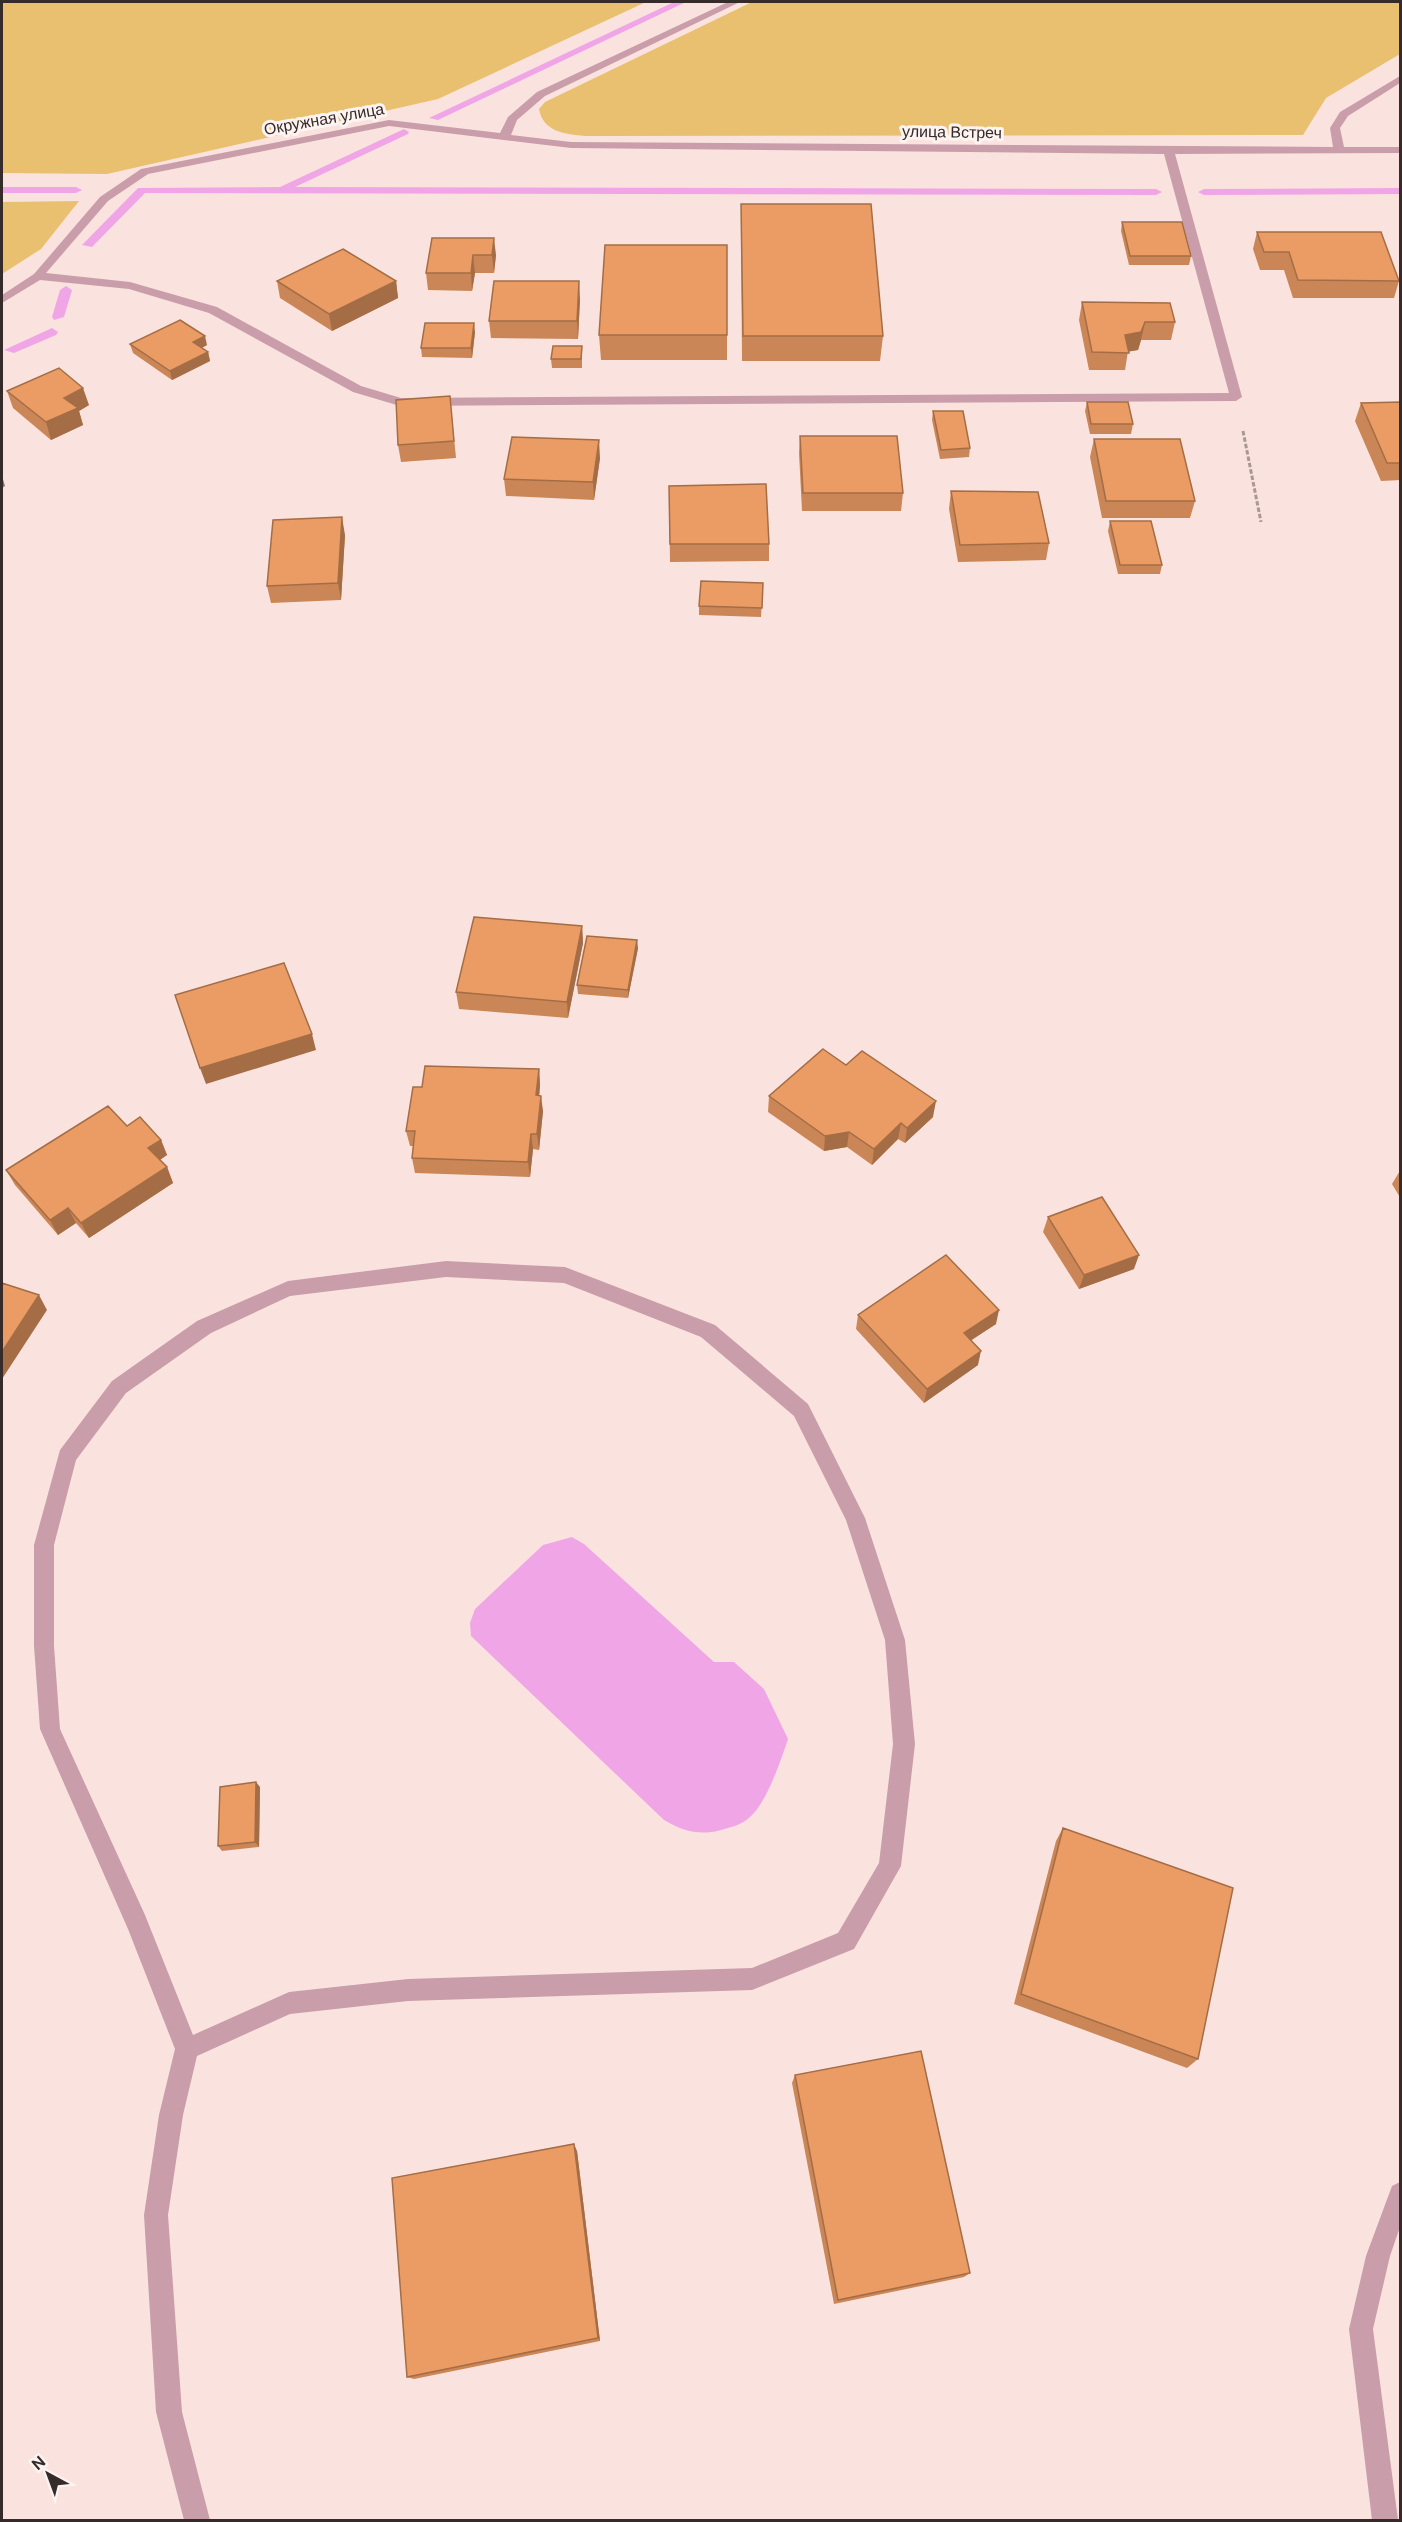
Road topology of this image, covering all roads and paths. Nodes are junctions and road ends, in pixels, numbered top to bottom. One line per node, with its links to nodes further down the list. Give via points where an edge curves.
1 (735, 2): 3 (street, via 542,94 512,119)
2 (1401, 79): 4 (street, via 1344,114 1335,128)
3 (504, 137): 6 (street, улица Встреч, via 571,145); 7 (street, Окружная улица, via 389,123 145,171 104,199)
4 (1340, 149): 5 (street, улица Встреч); 6 (street, улица Встреч)
5 (1401, 150)
6 (1168, 151): 9 (street)
7 (38, 276): 8 (street, Окружная улица); 9 (street, via 130,286 213,310 357,389 400,402)
8 (2, 300)
9 (1236, 397): 10 (path)
10 (1261, 522)
11 (187, 2049): 11 (street, via 290,2002 408,1990 752,1979 846,1941 890,1866 904,1744 895,1640 855,1518 801,1410 708,1331 565,1275 447,1269 288,1289 204,1327 119,1387 67,1456 44,1545 44,1646 50,1730 137,1923); 13 (street, via 171,2115 156,2215 168,2412)
12 (1401, 2194): 14 (street, via 1378,2256 1361,2329)
13 (197, 2520)
14 (1385, 2520)

